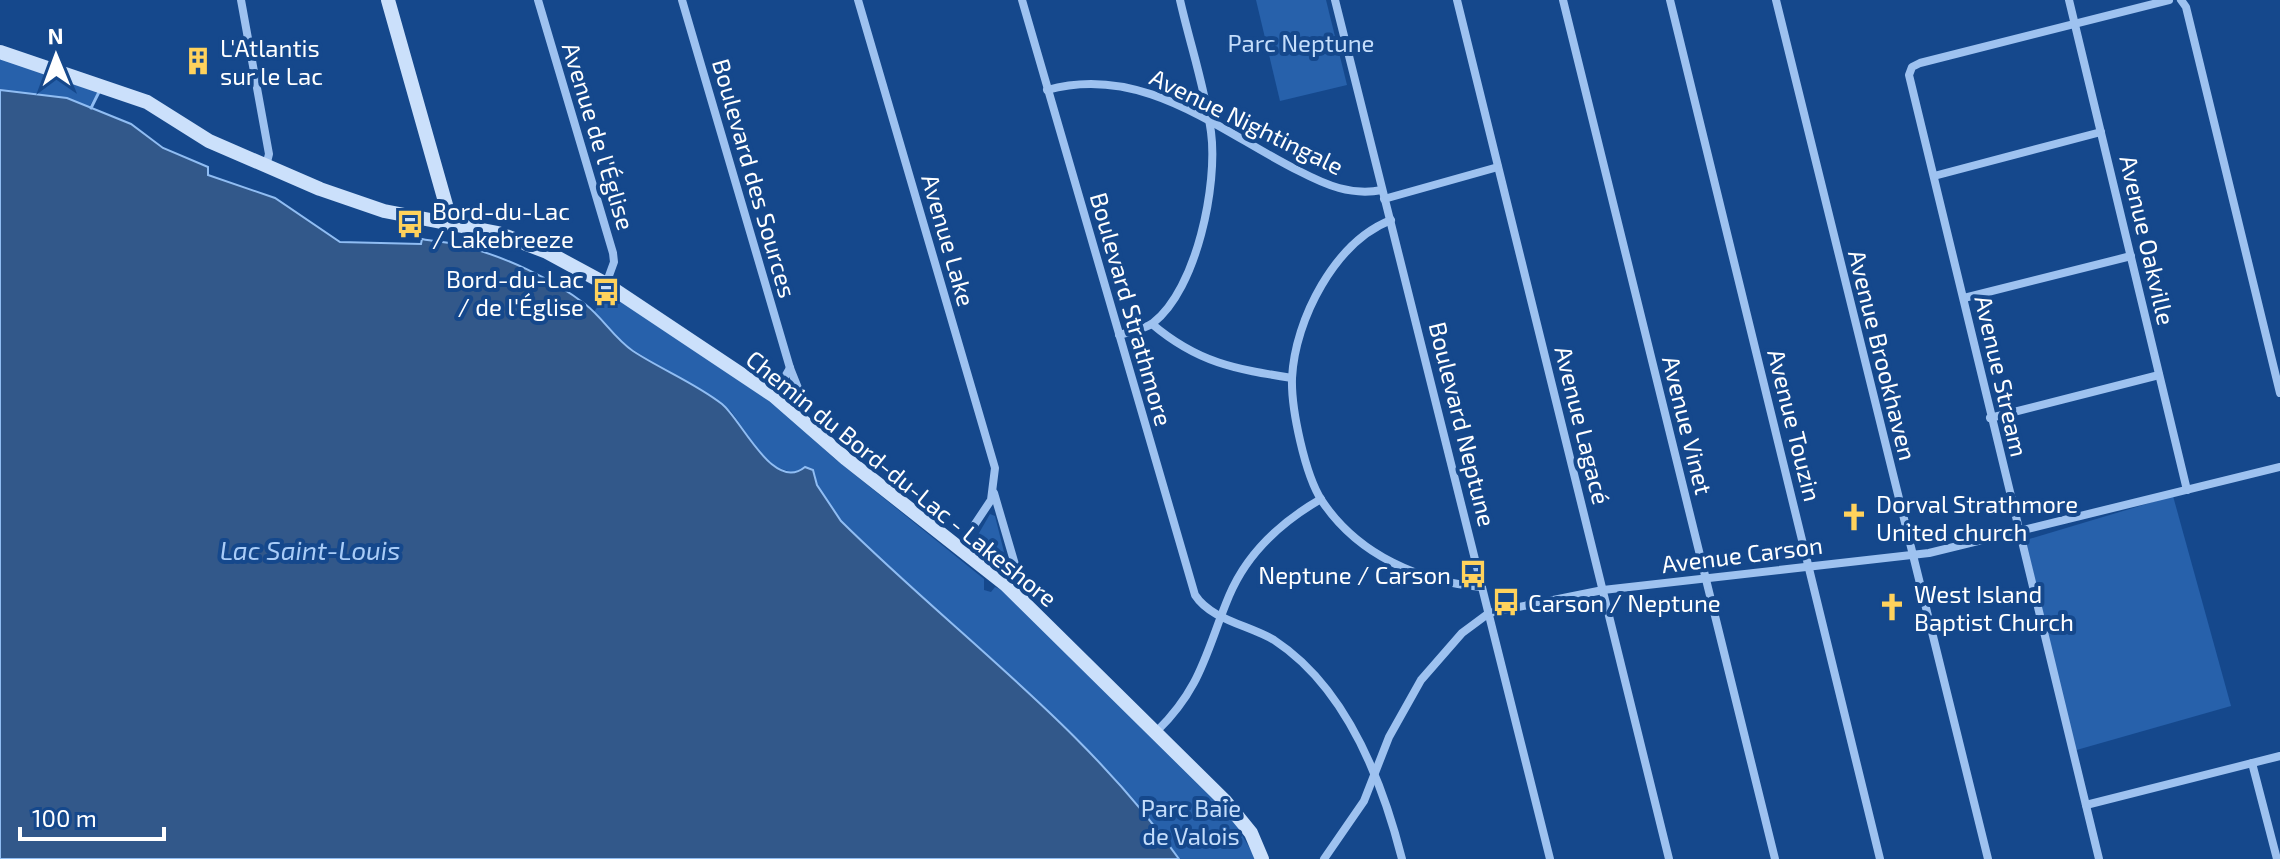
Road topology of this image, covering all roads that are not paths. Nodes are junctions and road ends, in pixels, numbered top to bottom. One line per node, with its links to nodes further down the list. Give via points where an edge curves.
1 (241, 0): 21 (street, via 269,154)
2 (388, 0): 26 (street, via 446,205)
3 (538, 0): 28 (street, Avenue de l'Église, via 613,253)
4 (682, 0): 32 (street, Boulevard des Sources)
5 (858, 0): 41 (street, Avenue Lake, via 990,449)
6 (1022, 0): 18 (street, Boulevard Strathmore)
7 (1180, 0): 19 (street)
8 (1335, 0): 24 (street, Boulevard Neptune)
9 (1457, 0): 22 (street, Avenue Lagacé)
10 (1563, 0): 47 (street, Avenue Vinet)
11 (1670, 0): 46 (street, Avenue Touzin)
12 (1776, 0): 45 (street, Avenue Brookhaven)
13 (2069, 0): 16 (street, Avenue Oakville)
14 (2169, 0): 16 (street)
15 (2181, 0): 35 (street)
16 (2075, 22): 20 (street, Avenue Oakville); 23 (street, Avenue Stream, via 1912,67 1909,75)
17 (0, 52): 21 (street, Chemin du Bord-du-Lac - Lakeshore, via 147,102 203,138)
18 (1047, 90): 19 (street, Avenue Nightingale, via 1088,84 1135,88); 31 (street, Boulevard Strathmore)
19 (1208, 120): 24 (street, Avenue Nightingale, via 1328,186); 30 (street, via 1204,225 1184,279)
20 (2101, 132): 23 (street); 27 (street, Avenue Oakville)
21 (266, 167): 26 (street, Chemin du Bord-du-Lac - Lakeshore, via 359,203)
22 (1498, 167): 24 (street, Avenue Nightingale); 49 (street, Avenue Lagacé)
23 (1934, 176): 29 (street, Avenue Stream)
24 (1383, 194): 25 (street, Boulevard Neptune)
25 (1391, 220): 34 (street, via 1372,229 1321,287 1299,342); 48 (street, Boulevard Neptune)
26 (445, 222): 28 (street, Chemin du Bord-du-Lac - Lakeshore, via 509,237)
27 (2131, 256): 29 (street); 33 (street, Avenue Oakville)
28 (606, 284): 36 (street, Chemin du Bord-du-Lac - Lakeshore)
29 (1964, 298): 38 (street, Avenue Stream)
30 (1152, 324): 31 (street); 34 (street, via 1191,354 1225,367)
31 (1119, 335): 52 (street, Boulevard Strathmore, via 1189,580 1202,605)
32 (790, 368): 36 (street); 37 (street, Boulevard des Sources, via 804,403)
33 (2159, 375): 38 (street); 40 (street, Avenue Oakville)
34 (1292, 378): 42 (street, via 1298,422)
35 (2280, 393)
36 (774, 396): 37 (street, Chemin du Bord-du-Lac - Lakeshore)
37 (799, 417): 44 (street, Chemin du Bord-du-Lac - Lakeshore)
38 (1990, 418): 43 (street, Avenue Stream)
39 (2280, 467): 40 (street, Avenue Carson)
40 (2187, 490): 43 (street, Avenue Carson)
41 (994, 493): 44 (street); 50 (street, Avenue Lake)
42 (1321, 499): 48 (street, via 1370,551 1416,574); 52 (street, via 1263,542)
43 (2018, 533): 45 (street, Avenue Carson); 57 (street, Avenue Stream)
44 (959, 548): 50 (street, Chemin du Bord-du-Lac - Lakeshore)
45 (1912, 555): 46 (street, Avenue Carson); 65 (street, Avenue Brookhaven)
46 (1808, 567): 47 (street, Avenue Carson); 64 (street, Avenue Touzin)
47 (1705, 579): 49 (street, Avenue Carson); 63 (street, Avenue Vinet)
48 (1482, 587): 51 (street, Boulevard Neptune)
49 (1603, 590): 51 (street, Avenue Carson); 62 (street, Avenue Lagacé)
50 (1026, 603): 53 (street, Chemin du Bord-du-Lac - Lakeshore)
51 (1489, 613): 56 (street, via 1462,633 1421,680); 61 (street, Boulevard Neptune)
52 (1222, 615): 53 (street, via 1198,680); 56 (street, Boulevard Strathmore, via 1268,637 1307,668)
53 (1157, 731): 58 (street, Chemin du Bord-du-Lac - Lakeshore, via 1234,811)
54 (2280, 756): 55 (street)
55 (2252, 763): 57 (street); 67 (street)
56 (1375, 771): 59 (street, via 1359,810); 60 (street, Boulevard Strathmore)
57 (2086, 805): 66 (street, Avenue Stream)
58 (1262, 859)
59 (1324, 859)
60 (1402, 859)
61 (1550, 859)
62 (1669, 859)
63 (1775, 859)
64 (1880, 859)
65 (1988, 859)
66 (2099, 859)
67 (2277, 859)

